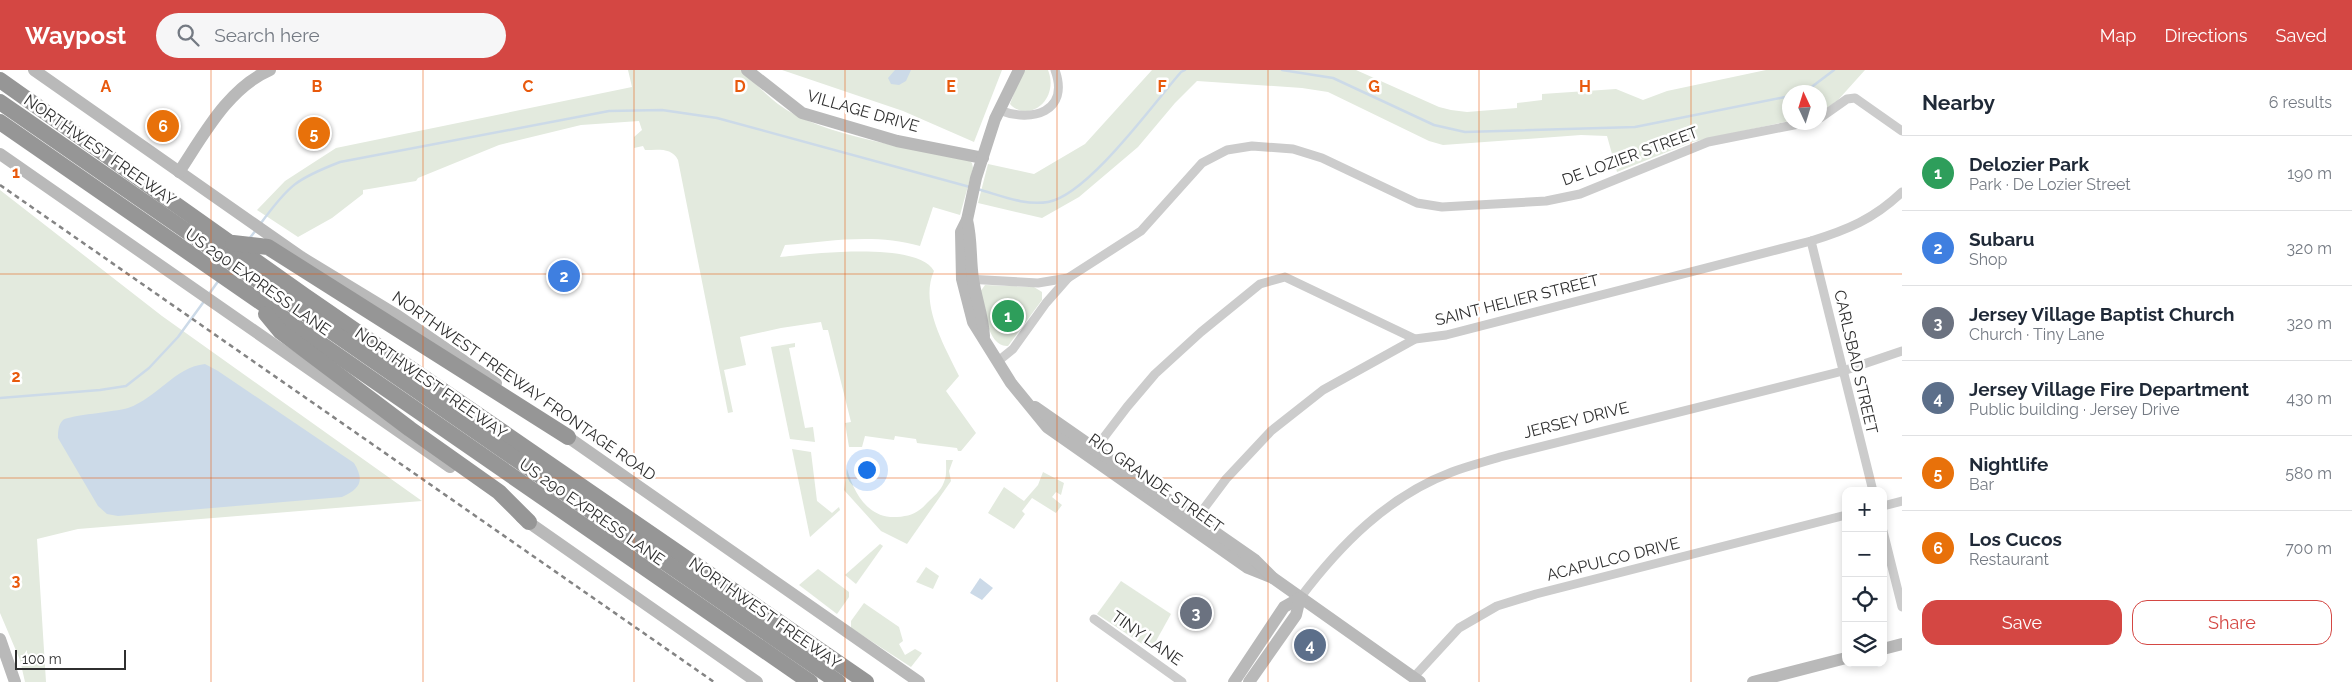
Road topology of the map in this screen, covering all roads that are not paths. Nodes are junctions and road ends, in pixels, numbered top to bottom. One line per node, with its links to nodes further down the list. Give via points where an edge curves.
1 (34, 70): 15 (main road, NORTHWEST FREEWAY FRONTAGE ROAD)
2 (270, 70): 15 (main road, via 236,94)
3 (747, 70): 14 (main road, VILLAGE DRIVE, via 802,113 897,141)
4 (1019, 70): 8 (main road, RIO GRANDE STREET)
5 (1055, 70): 8 (street, via 1059,82 1058,96 1048,110 1033,116 1016,117)
6 (0, 80): 17 (highway, NORTHWEST FREEWAY)
7 (0, 102): 19 (highway, US 290 EXPRESS LANE, via 213,251)
8 (999, 110): 14 (main road, RIO GRANDE STREET)
9 (1827, 113): 11 (street, via 1847,99 1855,98)
10 (0, 122): 22 (highway, NORTHWEST FREEWAY)
11 (1900, 126)
12 (1782, 127): 20 (street, DE LOZIER STREET, via 1708,142 1580,194 1546,201 1442,207 1417,203 1322,158 1293,149 1252,146 1227,150 1202,163 1141,230)
13 (0, 154): 33 (main road)
14 (983, 158): 21 (main road, RIO GRANDE STREET, via 966,220 970,232)
15 (179, 172): 27 (main road, NORTHWEST FREEWAY FRONTAGE ROAD, via 301,257 438,343 541,414)
16 (1902, 192): 18 (street, SAINT HELIER STREET, via 1886,208 1850,229)
17 (227, 240): 19 (highway, NORTHWEST FREEWAY); 27 (highway, via 268,247)
18 (1811, 241): 23 (street, SAINT HELIER STREET, via 1446,335); 26 (street, CARLSBAD STREET)
19 (250, 267): 47 (highway, US 290 EXPRESS LANE); 48 (highway, NORTHWEST FREEWAY)
20 (1068, 278): 21 (street, DE LOZIER STREET, via 1038,283); 25 (street, DE LOZIER STREET, via 1013,349)
21 (967, 279): 25 (main road, RIO GRANDE STREET, via 983,318 984,336)
22 (253, 299): 33 (highway, via 280,331 499,492); 46 (highway, NORTHWEST FREEWAY)
23 (1415, 339): 28 (street, via 1285,277 1260,284 1155,374); 34 (street, SAINT HELIER STREET, via 1323,390 1271,431 1226,479)
24 (1902, 351): 26 (street, JERSEY DRIVE)
25 (997, 362): 28 (main road, RIO GRANDE STREET, via 1047,426)
26 (1843, 371): 29 (street, CARLSBAD STREET); 36 (street, JERSEY DRIVE, via 1518,452 1450,473 1404,496 1361,528 1326,564)
27 (568, 438): 49 (main road, NORTHWEST FREEWAY FRONTAGE ROAD)
28 (1093, 452): 34 (main road, RIO GRANDE STREET)
29 (1872, 487)
30 (1902, 501): 31 (street)
31 (1887, 505)
32 (1842, 516): 43 (street, ACAPULCO DRIVE, via 1496,606 1459,628)
33 (529, 522): 45 (main road)
34 (1193, 523): 36 (main road, RIO GRANDE STREET, via 1248,568 1273,578)
35 (1883, 532): 37 (street)
36 (1300, 598): 43 (main road, RIO GRANDE STREET); 51 (main road, JERSEY DRIVE, via 1284,608); 52 (main road, JERSEY DRIVE, via 1296,615)
37 (1902, 607)
38 (1094, 619): 50 (street, TINY LANE)
39 (0, 639): 44 (main road)
40 (1902, 644): 41 (main road)
41 (1887, 648)
42 (1842, 659): 53 (main road)
43 (1417, 680)
44 (15, 682)
45 (757, 682)
46 (810, 682)
47 (838, 682)
48 (866, 682)
49 (919, 682)
50 (1182, 682)
51 (1234, 682)
52 (1249, 682)
53 (1754, 682)

